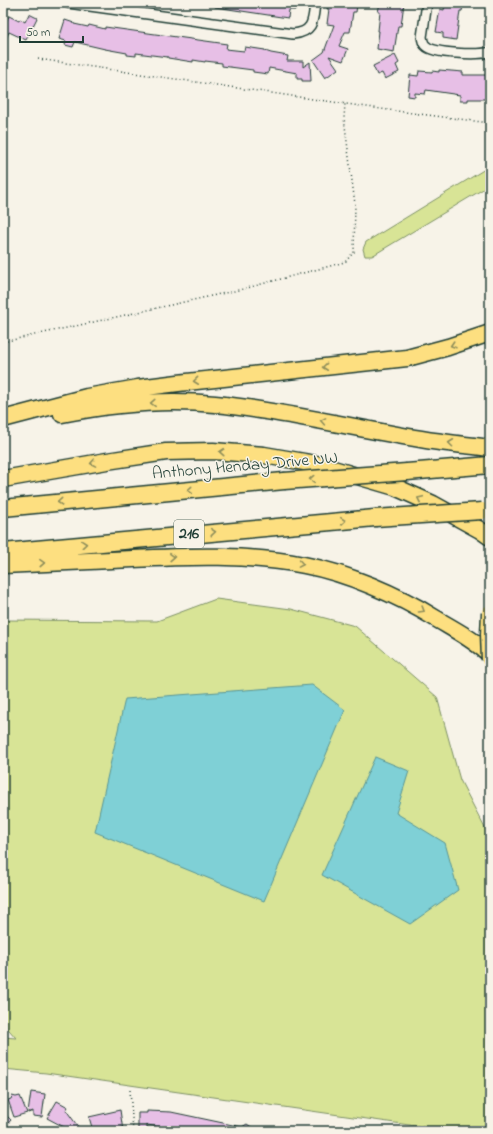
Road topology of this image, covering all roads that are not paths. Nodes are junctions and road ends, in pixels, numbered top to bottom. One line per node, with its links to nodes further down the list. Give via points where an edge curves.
1 (68, 3): 2 (street, via 292,34 306,30 312,23)
2 (315, 3)
3 (427, 3): 4 (street, via 422,37 424,44 431,49 457,53)
4 (490, 52)
5 (490, 333): 6 (highway, one-way to 6, via 407,358 138,388 87,397)
6 (3, 419)
7 (3, 427): 8 (highway, one-way to 7, via 421,439 264,410 215,404 129,404 79,410)
8 (490, 448)
9 (490, 465): 11 (highway, Anthony Henday Drive NW, one-way to 11, bridge, via 284,481)
10 (3, 479): 13 (highway, one-way to 10, via 433,504 395,487 316,464 264,455 213,451 166,452)
11 (3, 508)
12 (486, 511): 14 (highway, 216, one-way to 12, bridge, via 375,518)
13 (490, 537)
14 (3, 552)
15 (3, 565): 17 (highway, one-way to 17, via 192,556 231,556 304,565 339,574 417,607 462,634)
16 (490, 613): 18 (highway, bridge)
17 (490, 655)
18 (490, 660)

